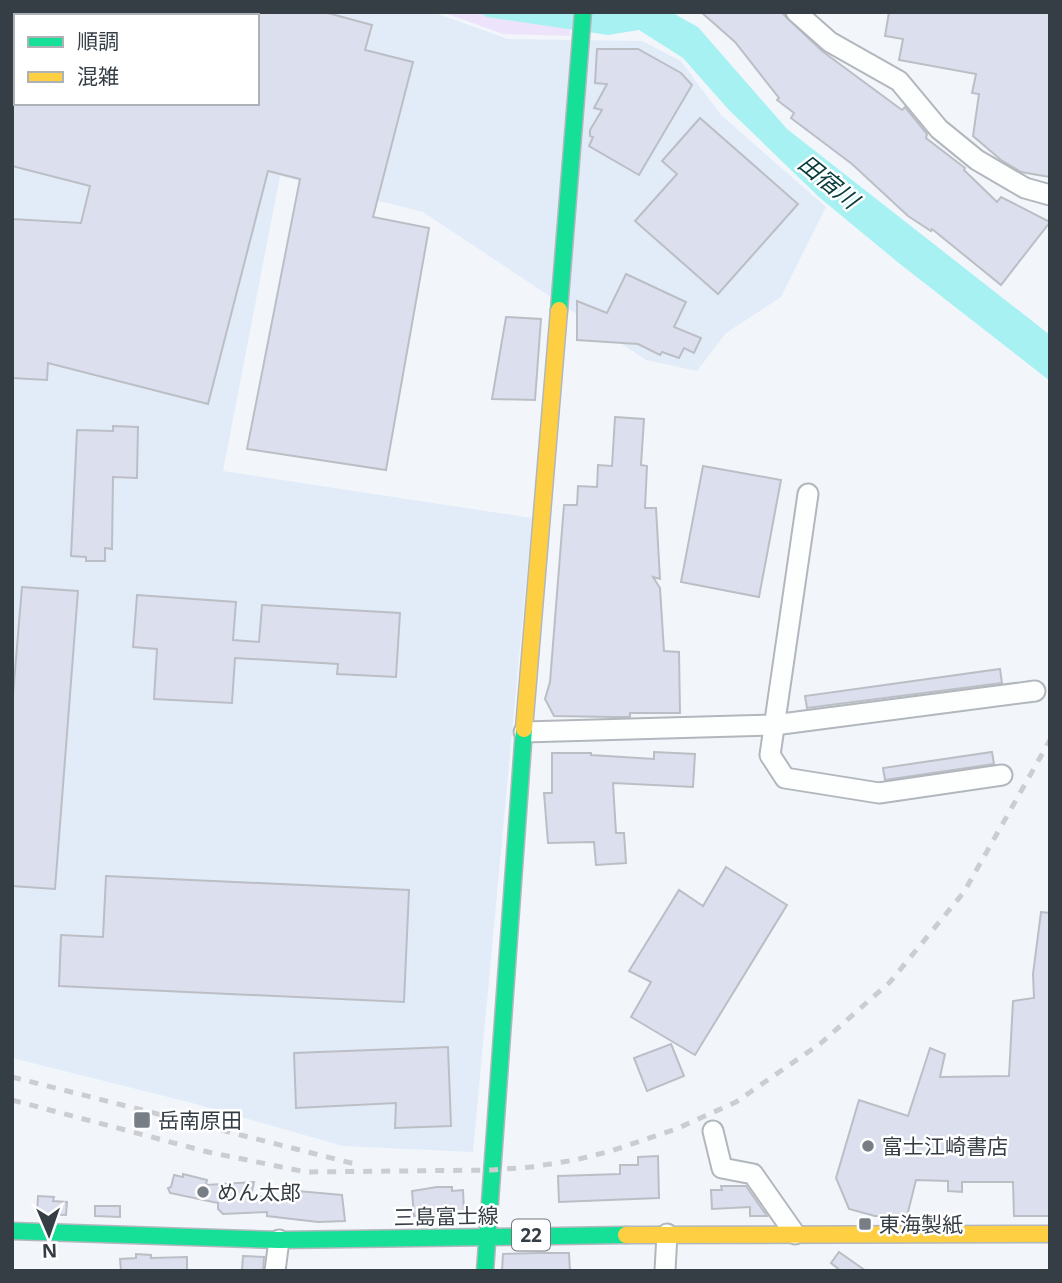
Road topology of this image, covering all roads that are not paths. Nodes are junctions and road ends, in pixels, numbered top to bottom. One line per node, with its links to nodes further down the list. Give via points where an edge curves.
1 (583, 12): 7 (street)
2 (796, 12): 3 (street, via 830,42 899,81 939,129 976,160 1025,188)
3 (1050, 194)
4 (808, 494): 6 (street)
5 (1035, 691): 6 (street)
6 (774, 724): 7 (street); 8 (street, via 770,755 785,778 879,793)
7 (524, 732): 14 (street)
8 (1002, 775)
9 (713, 1131): 12 (street, via 722,1168 753,1174)
10 (12, 1231): 15 (street, 三島富士線 / 22)
11 (667, 1234): 12 (street, 三島富士線 / 22); 14 (street, 三島富士線 / 22); 18 (street)
12 (796, 1234): 13 (street, 三島富士線 / 22)
13 (1050, 1234)
14 (488, 1235): 15 (street, 三島富士線 / 22); 17 (street)
15 (279, 1240): 16 (street)
16 (275, 1271)
17 (485, 1271)
18 (664, 1271)

